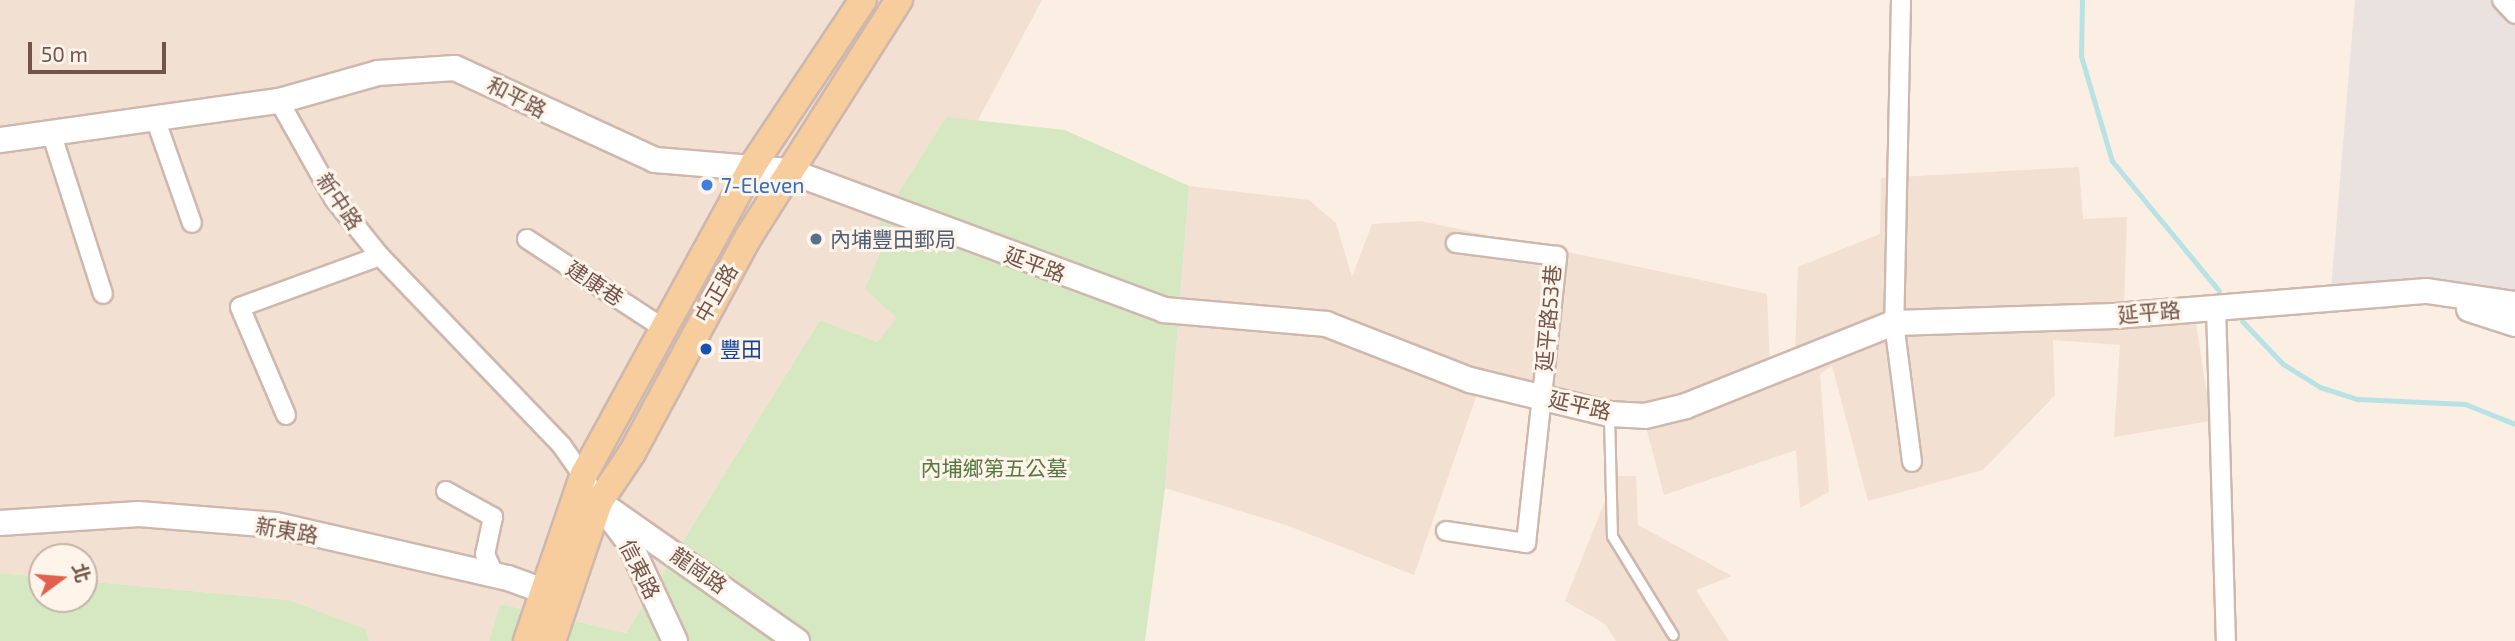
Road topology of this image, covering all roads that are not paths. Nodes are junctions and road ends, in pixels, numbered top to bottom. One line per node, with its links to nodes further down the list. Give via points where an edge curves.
1 (863, 0): 10 (main road, 中正路)
2 (899, 0): 11 (main road, 中正路)
3 (1901, 0): 20 (street)
4 (2502, 0): 5 (street)
5 (2515, 15)
6 (279, 102): 7 (street); 10 (street, 和平路, via 378,73 455,68 655,160); 15 (street, 新中路, via 334,199)
7 (156, 121): 8 (street); 12 (street)
8 (51, 132): 9 (street); 17 (street)
9 (0, 140)
10 (752, 165): 11 (street, 延平路); 22 (main road, 中正路)
11 (789, 171): 23 (street, 延平路, via 1164,310 1326,324 1407,359); 29 (main road, 中正路)
12 (192, 223)
13 (527, 239): 22 (street, 建康巷)
14 (1456, 243): 23 (street, 延平路53巷, via 1557,256)
15 (380, 256): 25 (street, via 240,307); 27 (street, 新中路)
16 (2427, 291): 18 (street, 延平路); 19 (street, 延平路); 21 (street, 延平路)
17 (103, 294)
18 (2515, 304)
19 (2216, 307): 20 (street, 延平路); 39 (street)
20 (1894, 323): 24 (street, 延平路, via 1686,406 1645,416); 26 (street)
21 (2515, 324)
22 (663, 328): 27 (main road, 中正路)
23 (1541, 396): 24 (street, 延平路); 31 (street, via 1526,542)
24 (1609, 414): 34 (lane, via 1612,536)
25 (286, 415)
26 (1912, 461)
27 (584, 474): 29 (street, 新中路); 33 (main road, 中正路)
28 (446, 491): 32 (street, via 494,517 485,554)
29 (599, 502): 33 (main road, 中正路); 37 (street, 信東路, via 629,542); 38 (street, 龍崗路)
30 (0, 523): 32 (street, 新東路, via 139,514 276,525)
31 (1446, 531)
32 (495, 576): 33 (street, 新東路)
33 (555, 595): 35 (main road, 中正路); 36 (main road, 中正路)
34 (1673, 635)
35 (527, 641)
36 (552, 641)
37 (675, 641)
38 (797, 641)
39 (2227, 641)

